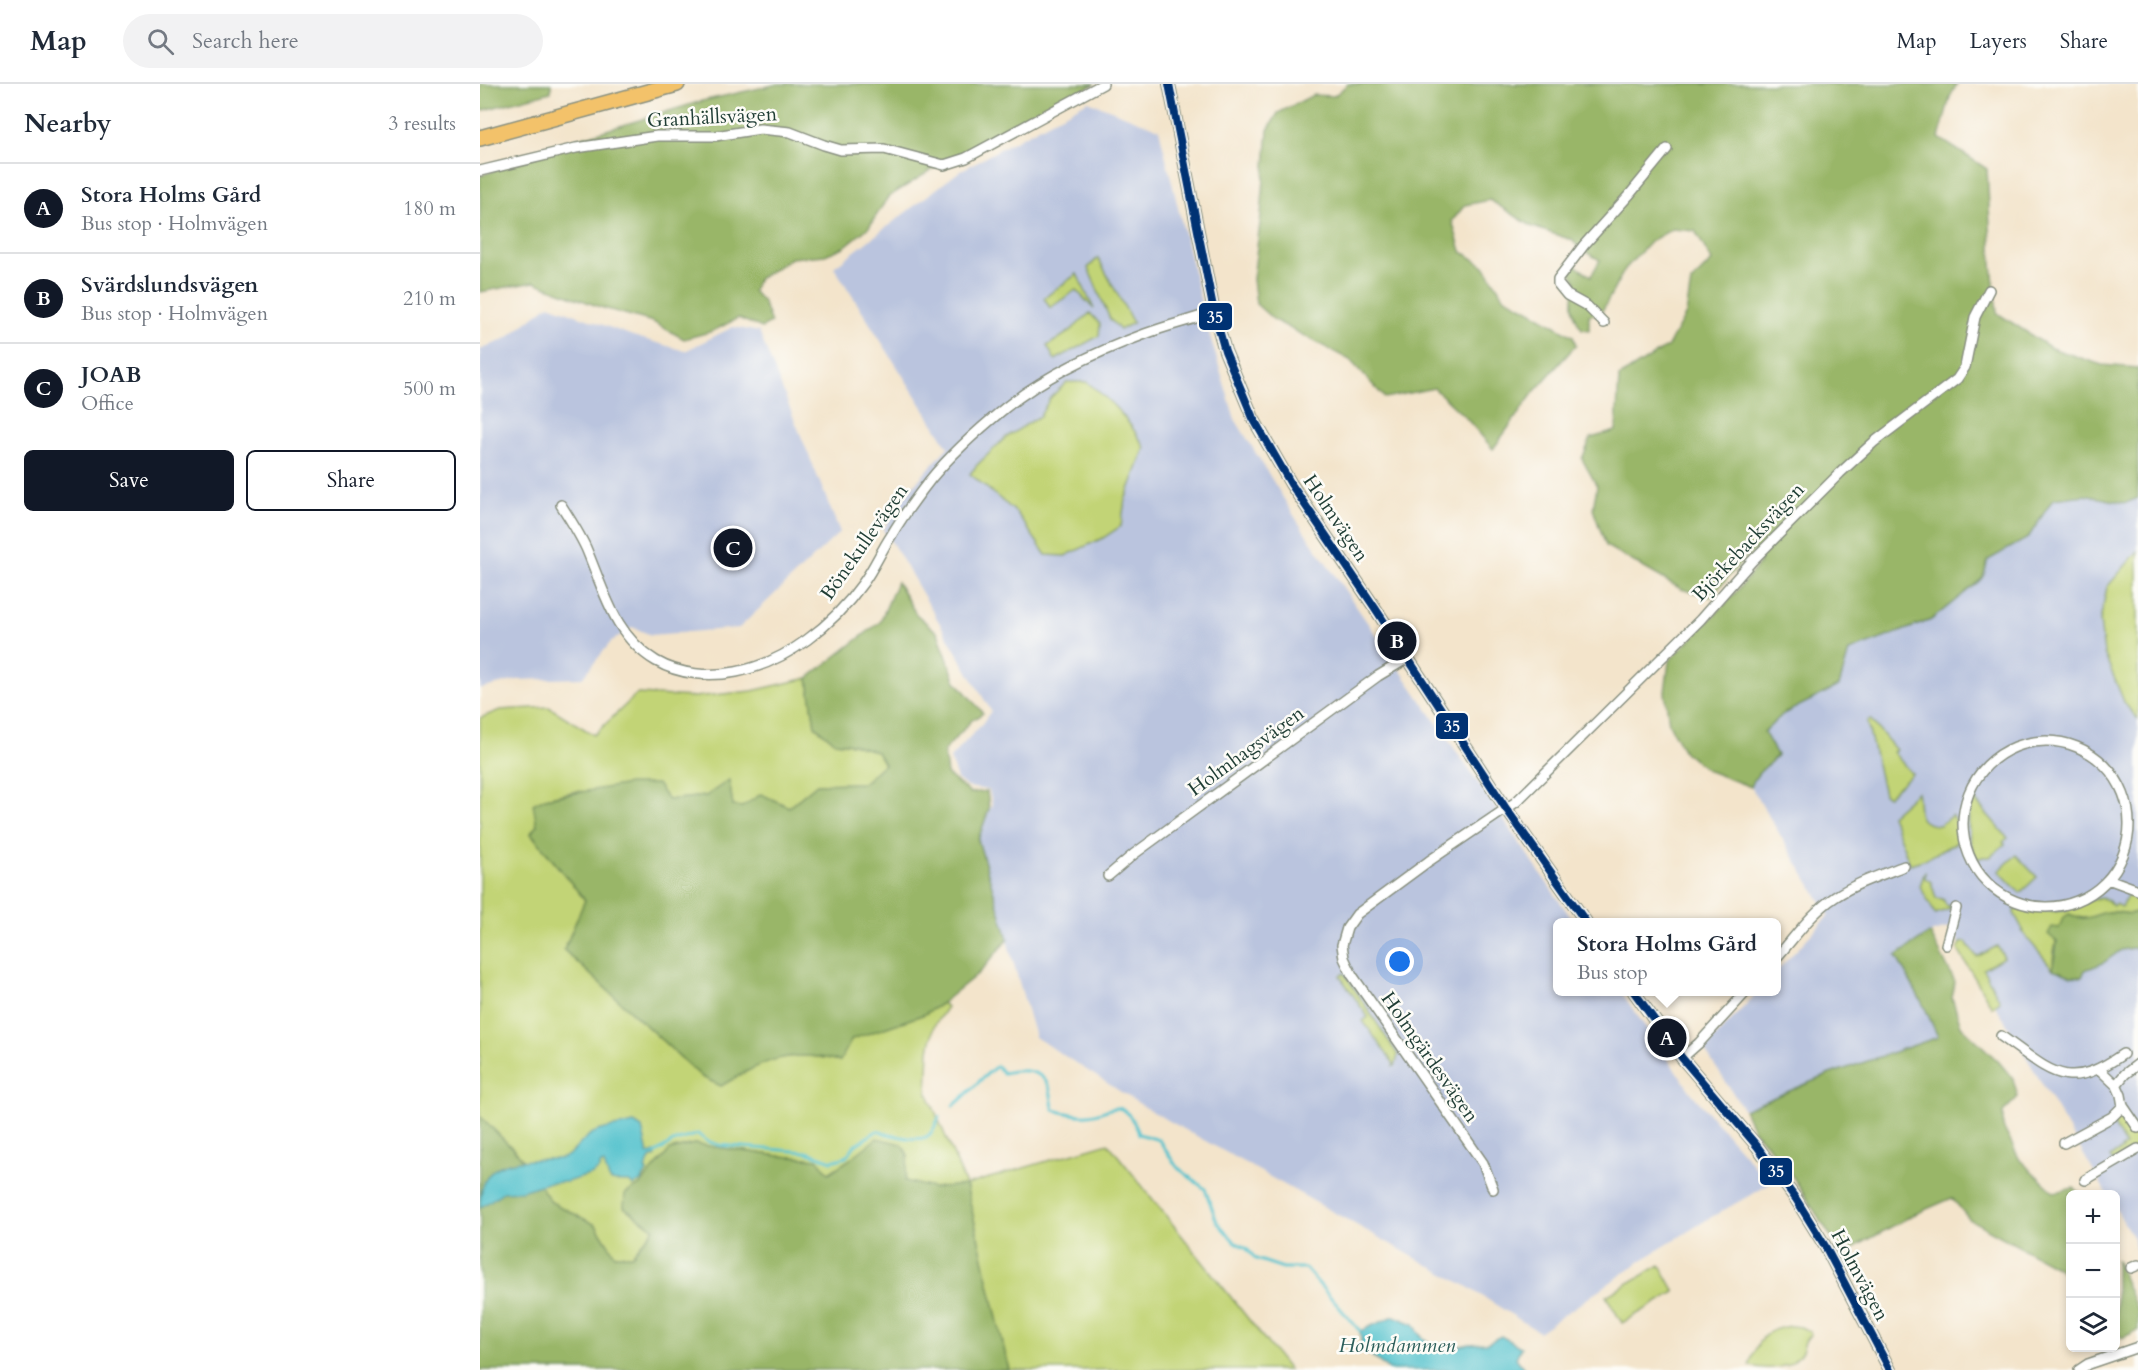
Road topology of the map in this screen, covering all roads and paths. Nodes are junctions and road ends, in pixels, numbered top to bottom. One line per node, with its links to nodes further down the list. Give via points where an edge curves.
1 (677, 84): 4 (highway)
2 (1103, 84): 6 (street, Granhällsvägen, via 952,164 884,149 841,150 790,132 760,129 599,144)
3 (1169, 84): 8 (street, Holmvägen)
4 (480, 138)
5 (1667, 149): 9 (street, via 1558,279 1563,291 1587,306)
6 (480, 171)
7 (1989, 290): 12 (street, Björkebacksvägen, via 1975,316 1965,367 1957,379 1840,473 1752,561 1700,620 1516,802)
8 (1214, 312): 10 (street, Bönekullevägen, via 1093,355 1008,406 931,479 862,584 837,614 802,643 743,670 695,674 665,665 643,651 615,619 586,549); 11 (street, Holmvägen, via 1238,386 1267,445)
9 (1604, 324)
10 (561, 505)
11 (1408, 658): 12 (street, Holmvägen); 15 (street, Holmhagsvägen, via 1378,676)
12 (1505, 807): 19 (street, Holmvägen); 35 (street, Holmgärdesvägen, via 1364,908 1347,928 1342,945 1344,958 1359,986 1483,1163)
13 (2133, 828): 16 (street); 16 (street, via 2115,778 2098,759 2064,743 2038,741 2014,747 1992,760 1975,780 1963,816 1968,851 1983,878 2003,895 2039,907 2064,905 2088,895)
14 (1904, 866): 21 (street, via 1834,897)
15 (1108, 876)
16 (2108, 879): 17 (street)
17 (2138, 890)
18 (1956, 908): 20 (street)
19 (1583, 918)
20 (1946, 945)
21 (1781, 952)
22 (1637, 996): 26 (street, Holmvägen)
23 (1742, 996): 26 (street)
24 (2001, 1036): 28 (street, via 2057,1072 2076,1076)
25 (2123, 1054): 28 (street)
26 (1682, 1058): 37 (street, Holmvägen, via 1757,1146 1801,1207)
27 (2138, 1064): 29 (street)
28 (2099, 1069): 29 (street)
29 (2116, 1085): 30 (street)
30 (2123, 1106): 31 (street); 32 (street, via 2112,1117)
31 (2138, 1128)
32 (2064, 1143)
33 (2138, 1149): 34 (street)
34 (2085, 1180)
35 (1493, 1190)
36 (2135, 1348): 38 (street)
37 (1890, 1370)
38 (2079, 1370)

